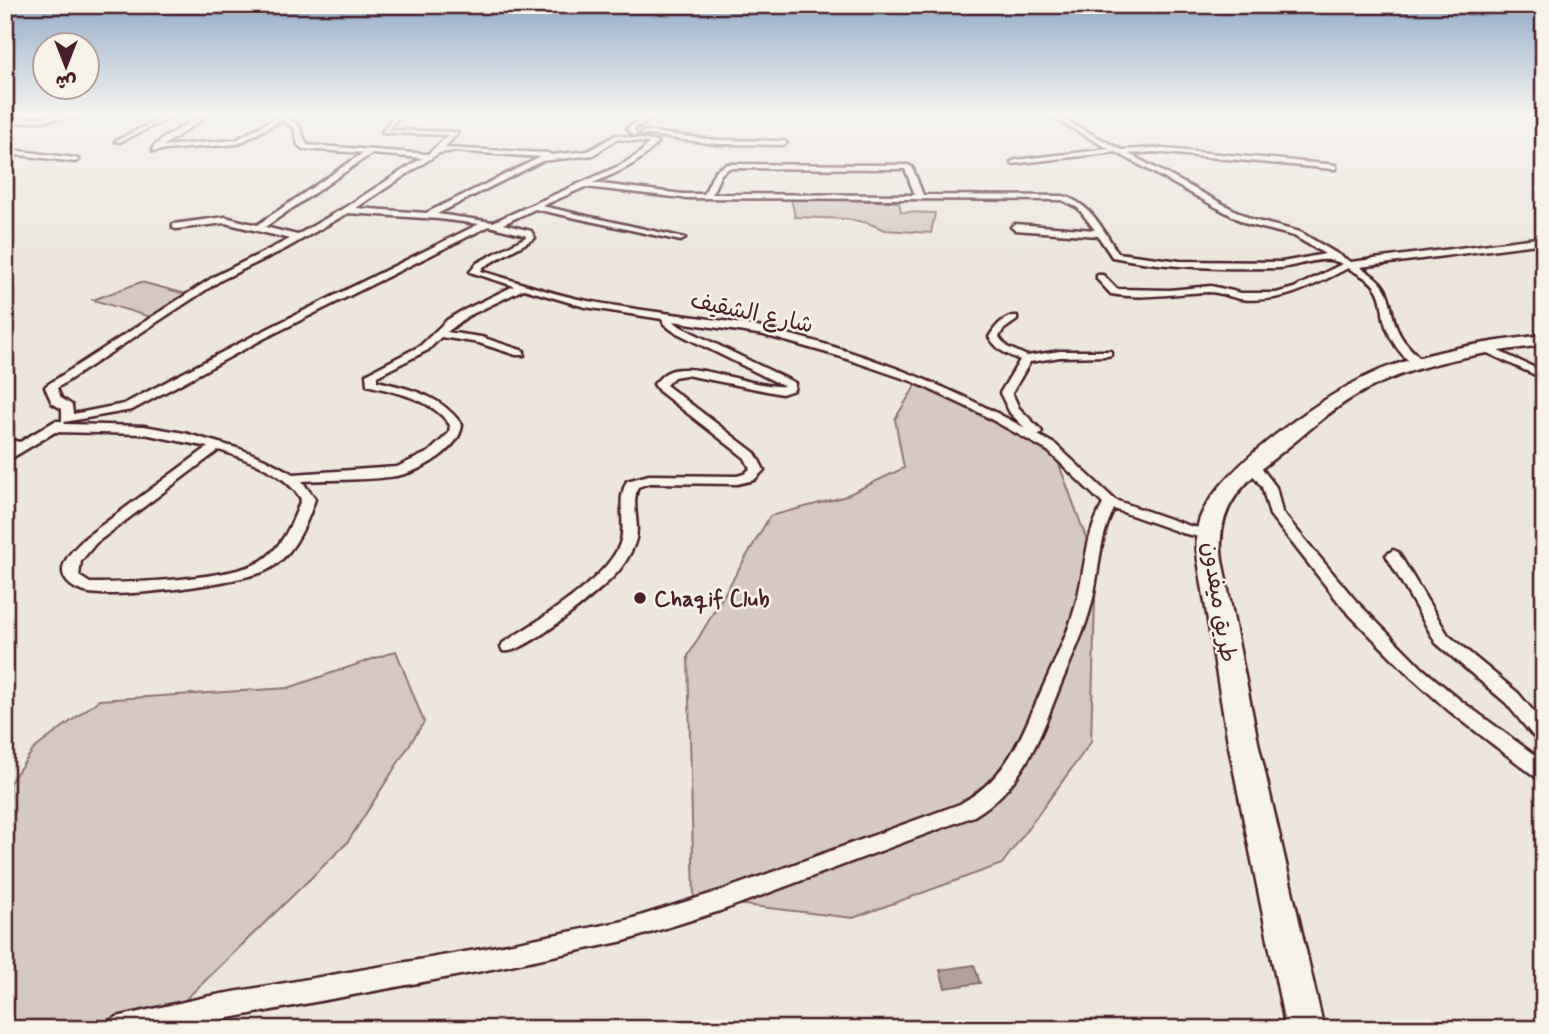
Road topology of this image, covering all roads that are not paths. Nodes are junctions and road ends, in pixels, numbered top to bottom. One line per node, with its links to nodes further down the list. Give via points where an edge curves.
1 (355, 162): 17 (street)
2 (420, 162): 12 (street)
3 (537, 162): 13 (street)
4 (633, 162): 8 (street)
5 (1139, 162): 22 (street, via 1250,222 1297,234)
6 (1297, 162): 7 (street)
7 (1333, 167)
8 (587, 185): 9 (street); 11 (street)
9 (708, 196): 10 (street); 10 (street, via 718,173 727,166 825,164 908,166)
10 (920, 198): 18 (street, via 1070,199 1087,211)
11 (534, 207): 14 (street); 20 (street)
12 (347, 210): 13 (street); 19 (street)
13 (426, 216): 14 (street)
14 (492, 223): 25 (street, via 532,236 475,272); 36 (street, via 128,407)
15 (176, 226): 17 (street, via 225,220)
16 (1016, 227): 18 (street)
17 (258, 228): 19 (street)
18 (1099, 233): 22 (street, via 1115,255 1180,264 1282,265)
19 (298, 238): 36 (street, via 218,278 51,387 56,400 68,408)
20 (681, 239)
21 (1544, 240): 23 (street)
22 (1334, 257): 23 (street)
23 (1347, 265): 24 (street, via 1297,290 1256,297 1211,289 1114,292); 34 (street, via 1382,286 1392,329)
24 (1100, 276)
25 (521, 287): 26 (street, via 602,307); 28 (street, via 464,314)
26 (667, 316): 41 (street, شارع الشقيف, via 744,328 873,364 965,401); 48 (street, شارع الشقيف, via 677,329 789,383 790,388 782,391 687,372 671,374 660,384 750,456 757,470 737,480 649,479 632,484 626,498 630,527 625,550 586,593)
27 (1013, 318): 33 (street, via 994,337 1003,349)
28 (440, 334): 31 (street, via 481,340); 44 (street, via 370,379 418,396 450,414 456,425 447,444 400,471)
29 (1544, 340): 30 (main road, طريق ميفدون)
30 (1485, 348): 34 (main road, طريق ميفدون); 35 (street)
31 (520, 353)
32 (1107, 353): 33 (street)
33 (1026, 359): 41 (street, via 1006,393 1014,410)
34 (1419, 364): 43 (main road, طريق ميفدون, via 1347,393)
35 (1544, 376)
36 (66, 419): 37 (street)
37 (52, 428): 39 (street, via 147,430); 40 (street)
38 (5, 443): 40 (street)
39 (218, 445): 44 (street); 44 (street, via 91,540 69,570 77,584 101,589 256,570 281,550 305,509 306,492)
40 (22, 446): 42 (street)
41 (1052, 448): 45 (street, شارع الشقيف)
42 (5, 458)
43 (1252, 465): 46 (main road, طريق ميفدون, via 1220,502); 50 (street, via 1269,486 1281,521 1350,605 1454,705)
44 (293, 478)
45 (1110, 503): 46 (street, شارع الشقيف); 51 (street, via 1092,543 1076,630 1033,732 1000,786 967,810 624,932)
46 (1208, 534): 52 (main road, طريق ميفدون, via 1243,742)
47 (1393, 555): 49 (street, via 1442,639 1512,698)
48 (509, 647)
49 (1544, 737)
50 (1544, 773)
51 (117, 1029)
52 (1305, 1029)

